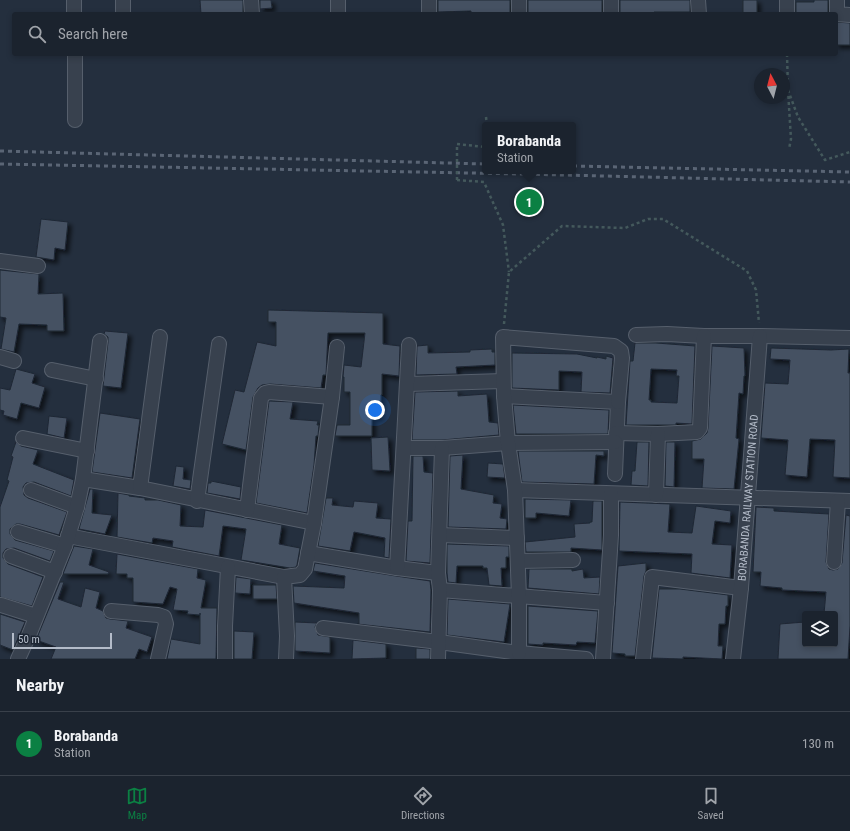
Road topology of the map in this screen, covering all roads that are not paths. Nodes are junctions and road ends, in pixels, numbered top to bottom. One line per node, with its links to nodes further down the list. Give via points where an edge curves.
1 (74, 0): 11 (street)
2 (124, 0): 12 (street)
3 (251, 0): 13 (street)
4 (338, 0): 14 (street)
5 (429, 0): 15 (street)
6 (519, 0): 16 (street)
7 (611, 0): 17 (street)
8 (698, 0): 18 (street)
9 (787, 0): 19 (street)
10 (837, 0): 20 (street)
11 (74, 12)
12 (123, 12)
13 (252, 12)
14 (338, 12)
15 (429, 12)
16 (519, 12)
17 (611, 12)
18 (698, 12)
19 (787, 12)
20 (837, 12)
21 (838, 14): 22 (street)
22 (850, 15)
23 (75, 56): 24 (street)
24 (75, 120)
25 (0, 261): 26 (street)
26 (38, 266)
27 (636, 335): 28 (street)
28 (704, 336): 29 (street); 45 (street, via 700,428 693,433)
29 (760, 336): 31 (street); 59 (street, BORABANDA RAILWAY STATION ROAD)
30 (160, 337): 54 (street)
31 (850, 338)
32 (100, 341): 39 (street)
33 (219, 344): 60 (street)
34 (409, 345): 41 (street)
35 (337, 347): 43 (street)
36 (0, 357): 37 (street)
37 (14, 361)
38 (52, 370): 39 (street)
39 (96, 379): 51 (street)
40 (503, 381): 41 (street); 42 (street); 44 (street, via 503,336 614,346 621,351 622,358)
41 (408, 384): 49 (street)
42 (504, 396): 44 (street); 48 (street)
43 (332, 397): 63 (street, via 269,392 261,398); 64 (street)
44 (618, 402): 46 (street)
45 (658, 434): 46 (street); 58 (street)
46 (616, 437): 48 (street); 52 (street)
47 (23, 438): 51 (street)
48 (508, 444): 50 (street); 56 (street)
49 (404, 448): 50 (street); 75 (street)
50 (442, 448): 66 (street)
51 (87, 451): 53 (street)
52 (615, 474)
53 (83, 479): 54 (street); 62 (street)
54 (140, 488): 60 (street)
55 (31, 490): 62 (street)
56 (515, 490): 57 (street); 67 (street)
57 (611, 494): 58 (street); 82 (street)
58 (656, 495): 59 (street)
59 (748, 499): 61 (street); 79 (street, BORABANDA RAILWAY STATION ROAD)
60 (196, 501): 63 (street)
61 (844, 501): 73 (street)
62 (77, 507): 68 (street)
63 (247, 510): 64 (street)
64 (314, 523): 69 (street)
65 (18, 532): 68 (street)
66 (440, 535): 67 (street); 77 (street)
67 (517, 538): 72 (street)
68 (67, 541): 74 (street); 76 (street)
69 (308, 553): 75 (street); 78 (street, via 305,569 300,575)
70 (11, 556): 76 (street)
71 (573, 560): 72 (street)
72 (518, 561): 81 (street)
73 (834, 562)
74 (228, 567): 78 (street); 91 (street)
75 (398, 568): 77 (street)
76 (55, 572): 85 (street)
77 (438, 573): 80 (street)
78 (284, 578): 92 (street)
79 (741, 588): 96 (street, via 652,577); 97 (street, BORABANDA RAILWAY STATION ROAD)
80 (440, 590): 81 (street); 87 (street)
81 (519, 597): 82 (street); 88 (street)
82 (607, 603): 95 (street)
83 (1, 605): 85 (street)
84 (111, 611): 90 (street, via 164,617 166,624)
85 (36, 616): 89 (street)
86 (323, 628): 87 (street)
87 (439, 642): 88 (street); 93 (street)
88 (519, 653): 94 (street)
89 (18, 659)
90 (158, 659)
91 (225, 659)
92 (286, 659)
93 (438, 659)
94 (581, 659)
95 (603, 659)
96 (643, 659)
97 (734, 659)

